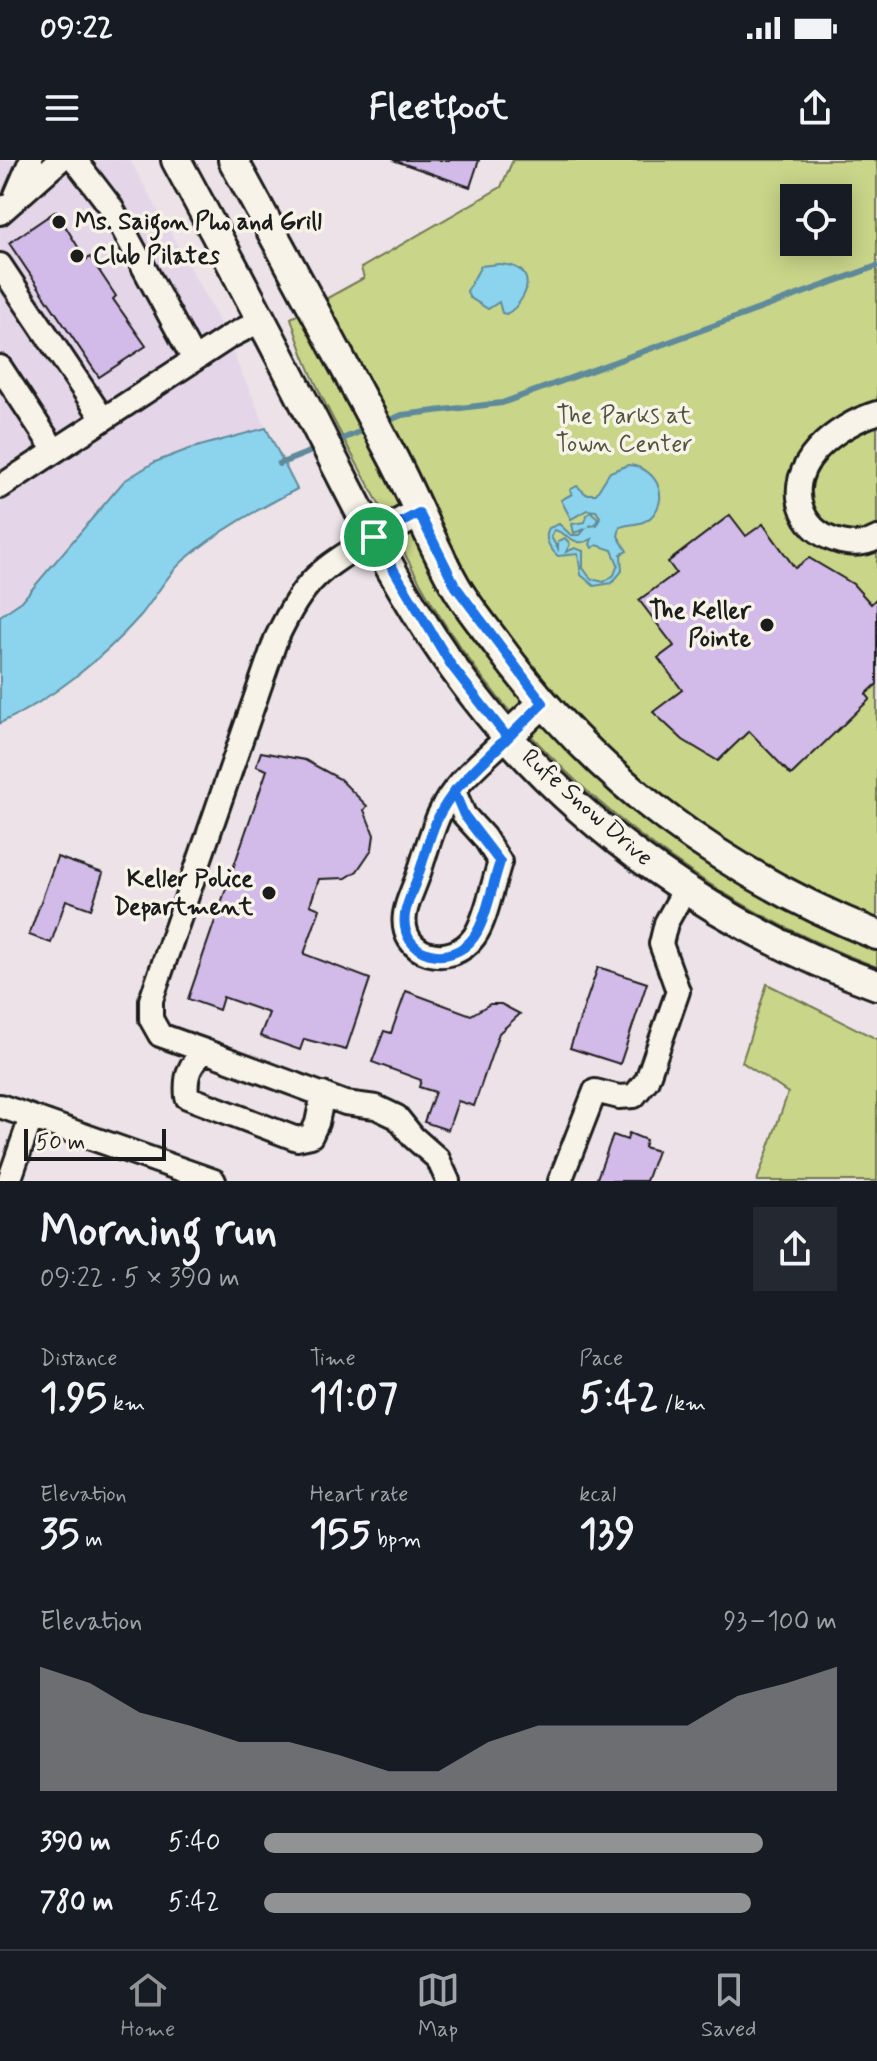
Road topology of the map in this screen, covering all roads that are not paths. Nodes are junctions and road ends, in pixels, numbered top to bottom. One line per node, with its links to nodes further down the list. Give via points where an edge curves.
1 (31, 160): 6 (street)
2 (60, 160): 6 (street)
3 (75, 160): 9 (street, via 111,207)
4 (176, 160): 8 (main road, Rufe Snow Drive)
5 (233, 160): 15 (main road, Rufe Snow Drive)
6 (6, 209)
7 (0, 265): 12 (street)
8 (262, 320): 9 (street); 16 (main road, Rufe Snow Drive)
9 (194, 360): 12 (street)
10 (0, 367): 13 (street)
11 (877, 413): 17 (street, via 822,444 809,461 798,492 808,523 821,534 854,545)
12 (103, 419): 13 (street)
13 (55, 451): 14 (street)
14 (0, 487)
15 (419, 513): 16 (main road); 18 (main road, Rufe Snow Drive, via 456,587)
16 (374, 537): 19 (main road, Rufe Snow Drive, via 451,665); 24 (street, via 321,569 296,599 276,639 151,1000 151,1019 160,1035)
17 (877, 538)
18 (543, 703): 19 (main road); 22 (main road, Rufe Snow Drive, via 578,743 655,811 706,847 770,885)
19 (507, 737): 20 (street); 21 (main road, Rufe Snow Drive, via 582,810)
20 (454, 791): 20 (street, via 440,813 405,914 406,935 417,949 436,957 467,946 477,934 500,862 464,815)
21 (685, 889): 23 (main road, Rufe Snow Drive, via 785,945); 31 (street, via 661,944 678,991 647,1080 634,1096 595,1091)
22 (877, 935)
23 (877, 985)
24 (205, 1051): 25 (street); 25 (street, via 185,1079 187,1097 297,1139 311,1136)
25 (323, 1094): 30 (street, via 397,1117 438,1159)
26 (0, 1106): 27 (street)
27 (31, 1118): 28 (street); 29 (street)
28 (9, 1181)
29 (214, 1181)
30 (448, 1181)
31 (560, 1181)

